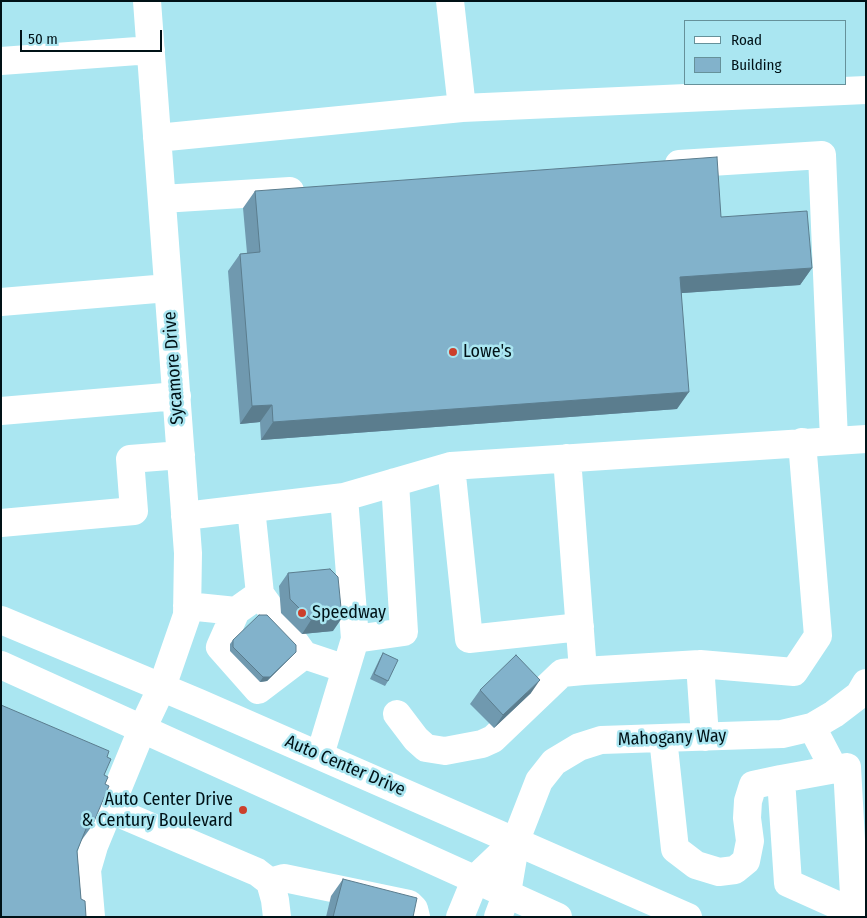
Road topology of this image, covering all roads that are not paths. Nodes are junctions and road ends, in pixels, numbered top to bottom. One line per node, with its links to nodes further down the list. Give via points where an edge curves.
1 (147, 1): 3 (street, Sycamore Drive)
2 (450, 1): 6 (street)
3 (150, 50): 4 (street); 7 (street, Sycamore Drive)
4 (1, 61)
5 (866, 90): 6 (street)
6 (462, 108): 7 (street)
7 (157, 138): 10 (street, Sycamore Drive)
8 (654, 166): 16 (street, via 822,154)
9 (310, 189): 10 (street)
10 (162, 200): 11 (street, Sycamore Drive)
11 (168, 288): 12 (street); 13 (street, Sycamore Drive)
12 (1, 302)
13 (177, 396): 14 (street); 18 (street, Sycamore Drive)
14 (1, 411)
15 (866, 439): 16 (street)
16 (834, 440): 17 (street)
17 (802, 442): 19 (street); 33 (street, via 818,636 794,672)
18 (181, 455): 24 (street, Sycamore Drive); 25 (street, via 130,459 134,511)
19 (567, 458): 20 (street); 30 (street)
20 (451, 466): 21 (street); 30 (street, via 469,639)
21 (395, 482): 22 (street); 31 (street, via 404,632)
22 (344, 497): 23 (street); 31 (street)
23 (251, 508): 24 (street); 26 (street)
24 (186, 516): 27 (street, Sycamore Drive)
25 (1, 523)
26 (260, 594): 28 (street); 32 (street)
27 (187, 606): 28 (street); 37 (street, Sycamore Drive, via 187,615)
28 (236, 611): 32 (street, via 220,647 258,690)
29 (1, 620): 37 (street, Auto Center Drive)
30 (580, 627): 36 (street)
31 (355, 639): 35 (street)
32 (304, 655): 35 (street)
33 (700, 664): 36 (street); 42 (street)
34 (1, 665): 41 (street)
35 (346, 669): 44 (street)
36 (582, 671): 39 (street, via 562,673 492,739 482,744 444,751 426,748)
37 (162, 687): 41 (street, Sycamore Drive); 44 (street, Auto Center Drive)
38 (863, 694): 40 (street, Mahogany Way)
39 (397, 714)
40 (812, 726): 42 (street, Mahogany Way, via 782,734); 45 (street)
41 (143, 727): 47 (street, Sycamore Drive); 49 (street)
42 (705, 737): 43 (street, Mahogany Way)
43 (663, 738): 46 (street, via 675,849 696,865 719,872 735,870 746,861 750,841 748,801 753,785); 48 (street, Mahogany Way, via 601,740 578,747 554,762 539,781)
44 (320, 756): 48 (street, Auto Center Drive)
45 (834, 769): 46 (street); 46 (street, via 848,767 855,913 788,883)
46 (781, 779)
47 (109, 809): 50 (street, via 257,872); 52 (street, Sycamore Drive, via 87,870)
48 (516, 840): 49 (street); 51 (street); 57 (street, Auto Center Drive)
49 (476, 878): 51 (street); 55 (street)
50 (270, 882): 53 (street); 54 (street, via 284,878 409,904)
51 (503, 905): 56 (street)
52 (91, 917)
53 (277, 917)
54 (416, 917)
55 (460, 917)
56 (558, 917)
57 (688, 917)

